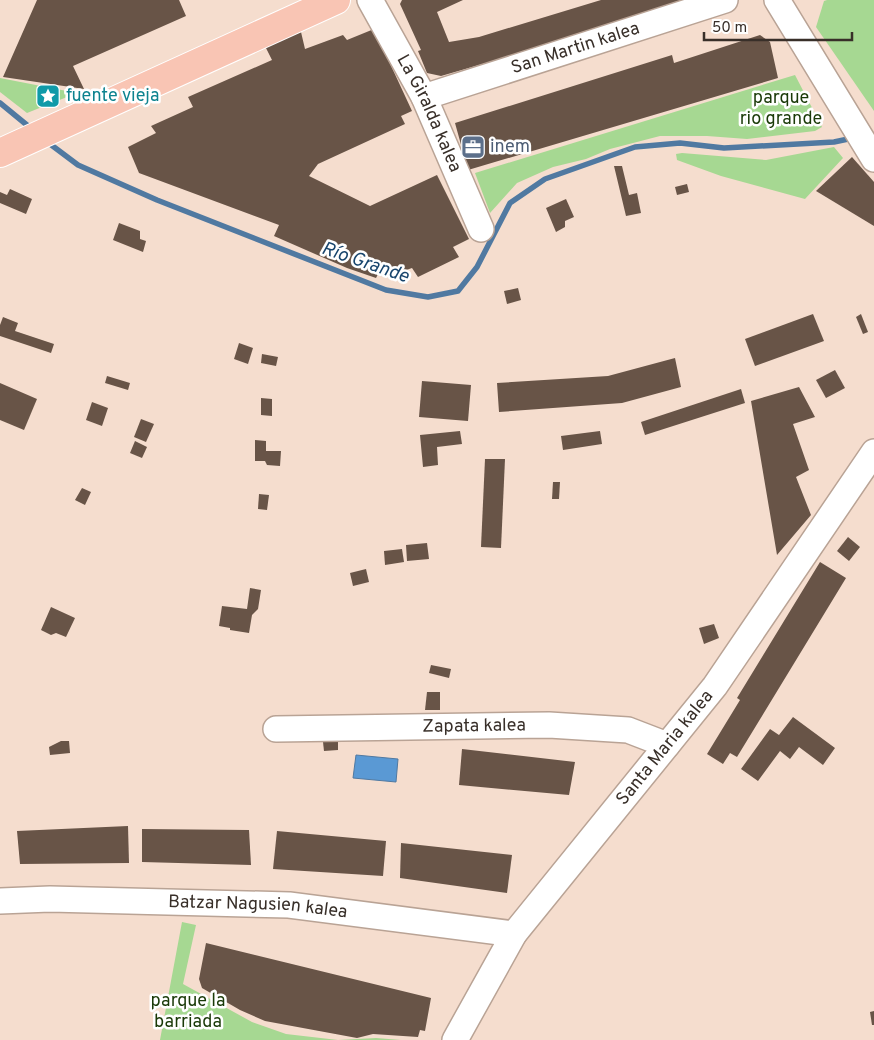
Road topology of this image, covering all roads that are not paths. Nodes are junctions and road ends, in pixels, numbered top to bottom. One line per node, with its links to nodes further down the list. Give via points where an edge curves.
1 (336, 0): 6 (main road)
2 (370, 0): 5 (street, La Giralda kalea)
3 (725, 0): 5 (street, San Martin kalea)
4 (777, 0): 7 (street)
5 (424, 97): 8 (street, La Giralda kalea)
6 (0, 153)
7 (872, 155)
8 (481, 229)
9 (874, 452): 11 (street, Santa Maria kalea, via 715,686)
10 (276, 729): 11 (street, Zapata kalea, via 549,725 628,730)
11 (667, 745): 13 (street, Santa Maria kalea)
12 (0, 901): 13 (street, Batzar Nagusien kalea, via 50,899 289,905)
13 (514, 934): 14 (street, Santa Maria kalea)
14 (455, 1040)

